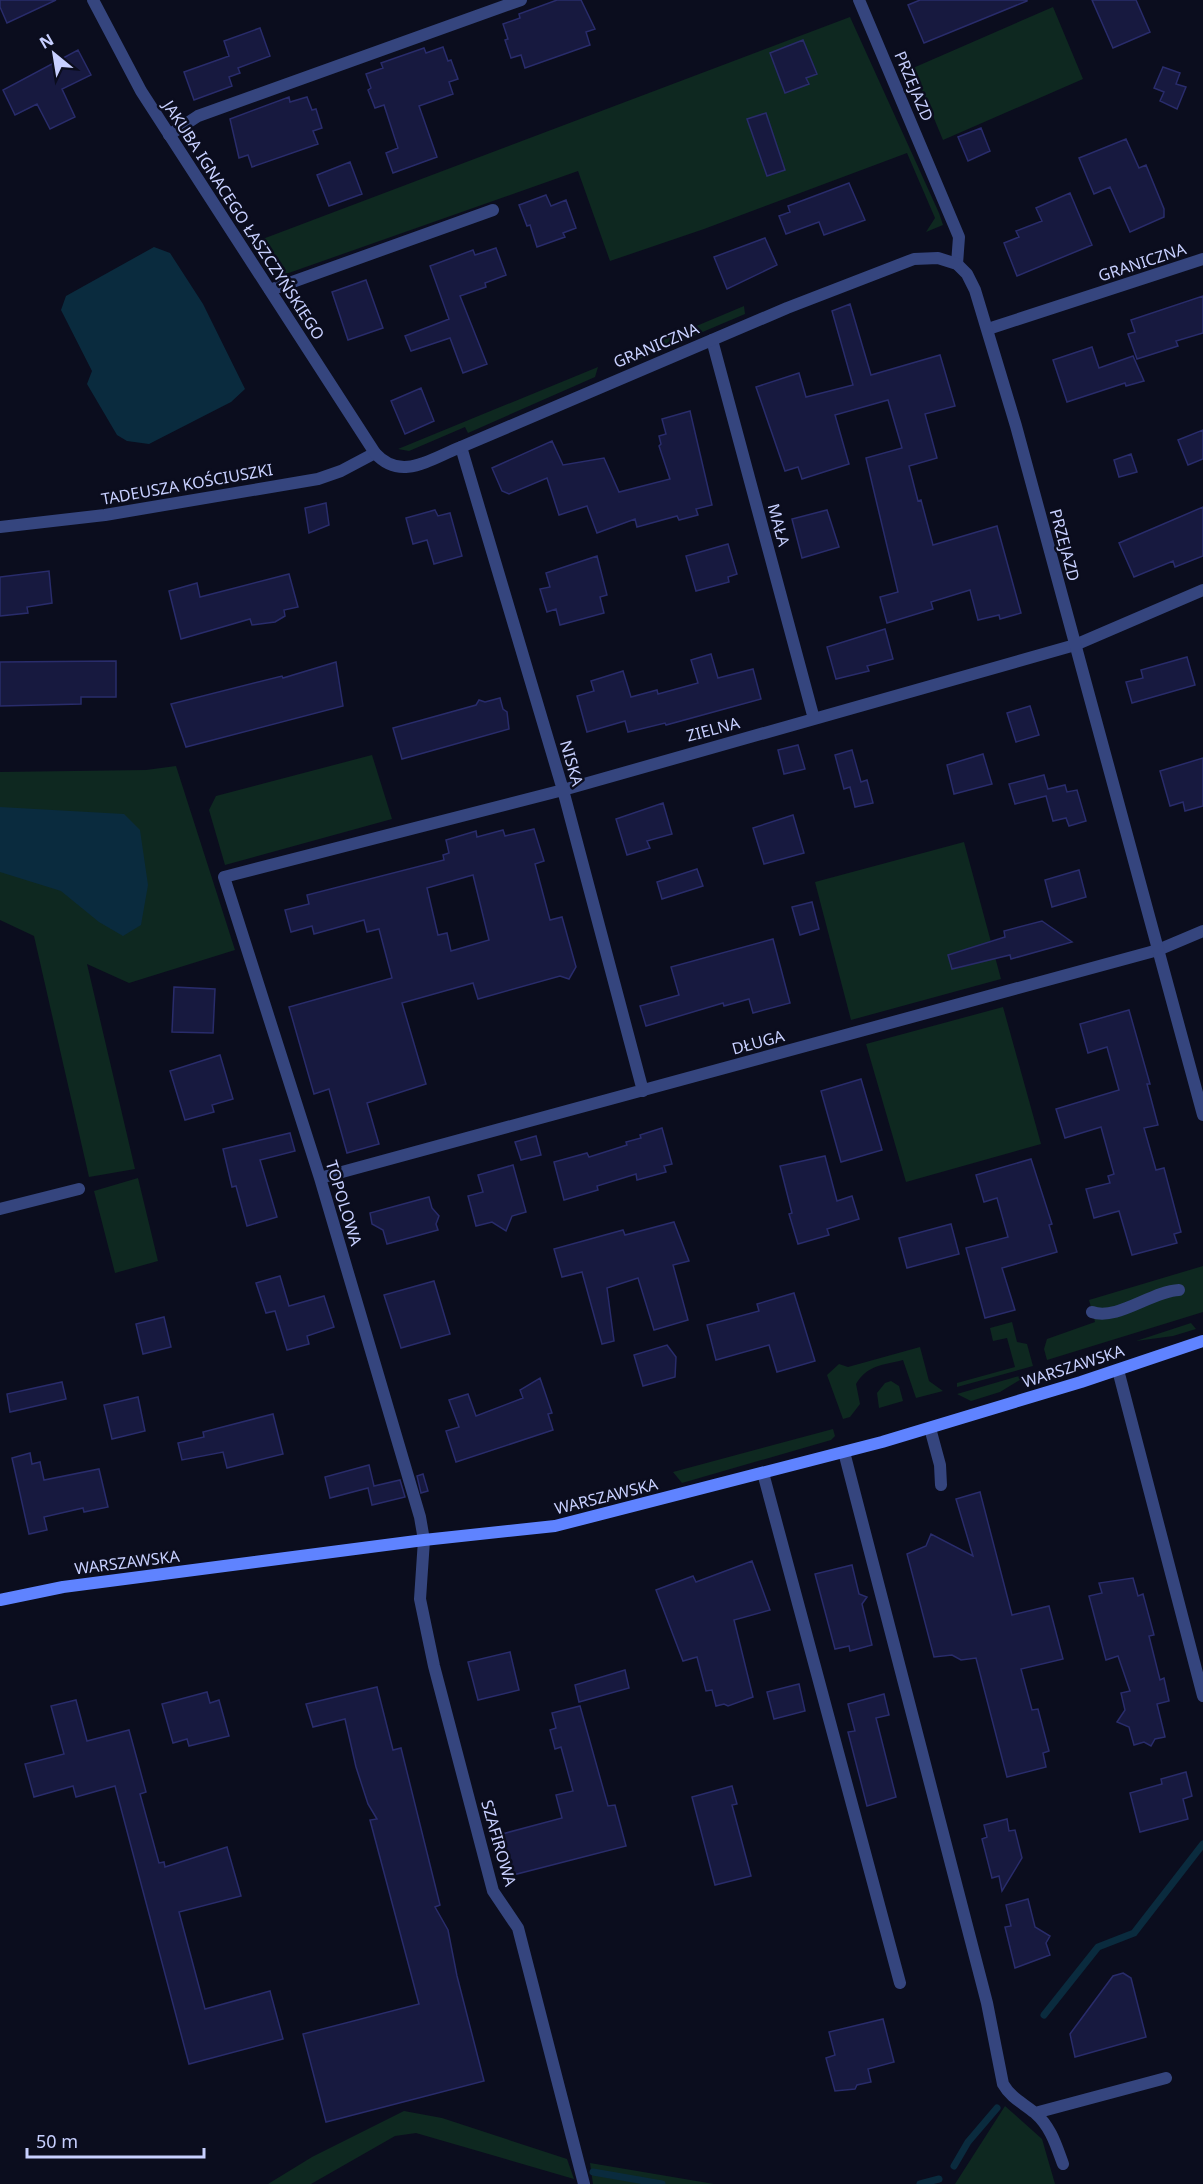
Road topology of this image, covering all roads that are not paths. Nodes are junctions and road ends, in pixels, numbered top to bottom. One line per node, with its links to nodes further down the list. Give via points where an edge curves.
1 (93, 0): 4 (street, JAKUBA IGNACEGO ŁASZCZYŃSKIEGO)
2 (521, 0): 4 (street, via 198,116)
3 (859, 0): 7 (street, PRZEJAZD, via 959,237)
4 (169, 135): 8 (street, JAKUBA IGNACEGO ŁASZCZYŃSKIEGO)
5 (493, 210): 8 (street)
6 (1203, 259): 9 (street, GRANICZNA)
7 (957, 264): 9 (street, PRZEJAZD, via 973,283); 10 (street, GRANICZNA, via 938,258 914,259)
8 (270, 290): 12 (street, JAKUBA IGNACEGO ŁASZCZYŃSKIEGO)
9 (988, 328): 15 (street, PRZEJAZD)
10 (712, 340): 11 (street, GRANICZNA); 16 (street, MAŁA)
11 (461, 447): 12 (street, GRANICZNA, via 397,469); 17 (street, NISKA)
12 (375, 453): 13 (street, TADEUSZA KOŚCIUSZKI, via 318,479 105,515)
13 (0, 527)
14 (1203, 590): 15 (street, ZIELNA)
15 (1075, 645): 16 (street, ZIELNA); 20 (street, PRZEJAZD)
16 (814, 719): 17 (street, ZIELNA)
17 (562, 790): 18 (street, ZIELNA); 21 (street, NISKA)
18 (224, 877): 23 (street, TOPOLOWA)
19 (1203, 931): 20 (street, DŁUGA)
20 (1158, 950): 21 (street, DŁUGA); 22 (street, PRZEJAZD)
21 (643, 1091): 23 (street, DŁUGA)
22 (1203, 1114)
23 (320, 1178): 34 (street, TOPOLOWA)
24 (79, 1189): 25 (street)
25 (0, 1209)
26 (1179, 1290): 27 (street, via 1157,1294 1108,1314)
27 (1092, 1312)
28 (1203, 1341): 29 (main road, WARSZAWSKA)
29 (1118, 1370): 30 (main road, WARSZAWSKA); 36 (street)
30 (930, 1428): 31 (main road, WARSZAWSKA); 33 (street)
31 (844, 1452): 32 (main road, WARSZAWSKA); 39 (street, via 984,1991 1003,2084 1010,2096)
32 (763, 1473): 34 (main road, WARSZAWSKA, via 555,1526); 37 (street)
33 (941, 1485)
34 (424, 1540): 35 (main road, WARSZAWSKA, via 63,1587); 41 (street, SZAFIROWA, via 420,1599 434,1666 493,1891 518,1928)
35 (0, 1600)
36 (1203, 1696)
37 (900, 1983)
38 (1166, 2078): 39 (street)
39 (1035, 2113): 40 (street, via 1047,2126)
40 (1063, 2164)
41 (584, 2184)

